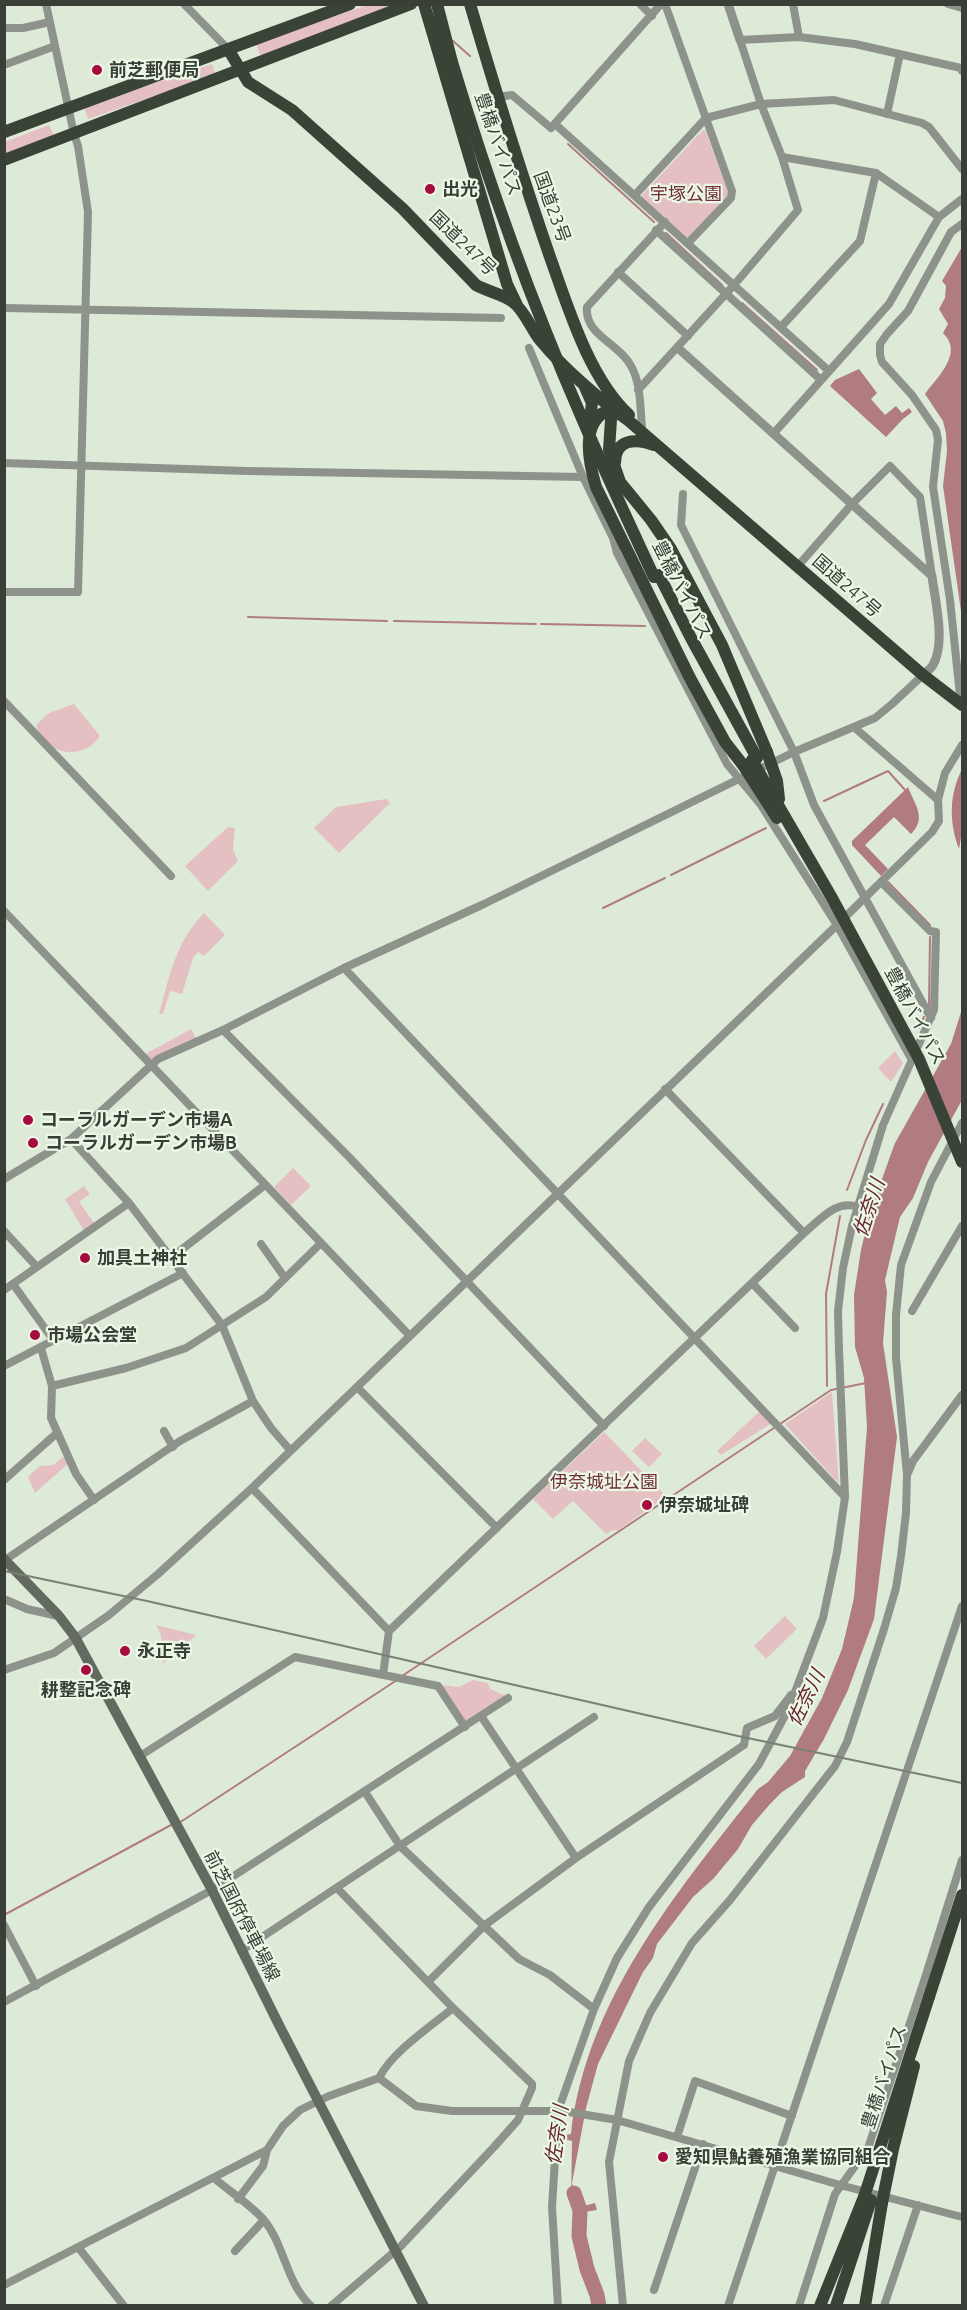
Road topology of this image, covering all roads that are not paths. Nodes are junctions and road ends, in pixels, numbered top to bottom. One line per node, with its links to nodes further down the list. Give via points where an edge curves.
1 (46, 4): 16 (street)
2 (184, 4): 21 (street)
3 (411, 4): 25 (highway)
4 (424, 4): 48 (highway, via 507,284)
5 (437, 4): 75 (highway, 豊橋バイパス, bridge, via 463,98 537,310 580,415)
6 (442, 4): 75 (highway, 豊橋バイパス, bridge, via 495,179 542,308)
7 (470, 4): 26 (highway, 国道23号)
8 (640, 4): 15 (street)
9 (663, 4): 15 (street); 30 (street)
10 (728, 4): 19 (street)
11 (793, 4): 18 (street)
12 (948, 4): 14 (street)
13 (349, 5): 21 (highway)
14 (963, 8)
15 (652, 16): 31 (street)
16 (50, 22): 17 (street); 20 (street)
17 (4, 28)
18 (798, 37): 19 (street); 22 (street)
19 (740, 39): 27 (street)
20 (55, 46): 23 (street); 28 (street)
21 (228, 49): 25 (highway, 国道247号); 28 (highway)
22 (900, 54): 24 (street); 29 (street)
23 (4, 65)
24 (962, 69)
25 (240, 70): 33 (highway); 48 (highway, 国道247号, via 248,82 292,110 403,209 476,285)
26 (497, 98): 31 (street, via 512,94 551,128); 51 (highway, 国道23号)
27 (761, 104): 29 (street, via 834,100); 30 (street); 34 (street)
28 (68, 109): 32 (highway); 33 (street)
29 (887, 114): 36 (street, via 922,123)
30 (706, 118): 38 (street); 44 (street, via 732,191 731,198)
31 (555, 124): 38 (street)
32 (4, 132)
33 (74, 134): 35 (highway); 50 (street, via 88,212)
34 (782, 157): 37 (street); 46 (street, via 798,210)
35 (4, 160)
36 (963, 169)
37 (876, 173): 40 (street); 53 (street, via 861,241)
38 (635, 195): 41 (street)
39 (963, 200): 40 (street)
40 (939, 217): 57 (street, via 889,304)
41 (664, 222): 43 (street); 44 (street)
42 (963, 224): 79 (street, via 951,232 908,311 880,344 882,363 912,394 936,430 933,487)
43 (656, 230): 45 (street); 47 (street)
44 (688, 243): 46 (street)
45 (618, 272): 54 (street); 60 (street, via 586,313 594,330 625,356 633,368)
46 (734, 285): 47 (street); 53 (street)
47 (726, 293): 54 (street); 59 (street)
48 (518, 306): 58 (highway, 国道247号, via 540,341)
49 (4, 308): 50 (street)
50 (85, 310): 52 (street); 68 (street)
51 (569, 311): 61 (highway, via 587,360 610,398); 62 (highway, 国道23号, via 597,372)
52 (501, 318)
53 (781, 327): 57 (street)
54 (688, 336): 56 (street)
55 (529, 348): 69 (street)
56 (678, 348): 60 (street); 64 (street)
57 (829, 371): 59 (street)
58 (581, 380): 61 (highway, 国道247号); 65 (highway, via 592,403)
59 (821, 380): 64 (street)
60 (638, 390): 63 (street)
61 (612, 409): 62 (highway); 65 (highway, via 602,414); 66 (highway, 国道247号); 70 (highway, via 609,450)
62 (626, 411): 63 (highway, 国道247号)
63 (642, 427): 71 (highway, 国道247号)
64 (774, 433): 73 (street)
65 (588, 438): 85 (highway, via 596,487 690,678 725,742)
66 (658, 447): 70 (highway, via 642,441 621,445 614,460); 71 (highway, 国道247号)
67 (4, 463): 68 (street)
68 (82, 464): 69 (street); 77 (street, via 78,592)
69 (583, 477): 86 (street, via 617,553 727,764)
70 (618, 478): 85 (highway, via 671,549 722,645)
71 (710, 491): 74 (highway, 国道247号)
72 (683, 494): 84 (street, via 681,525)
73 (852, 504): 74 (street); 76 (street); 76 (street, via 890,466 920,497)
74 (797, 567): 78 (highway, 国道247号)
75 (656, 576): 85 (highway, 豊橋バイパス)
76 (932, 576): 78 (street, via 939,644 933,666)
77 (4, 592)
78 (923, 675): 81 (highway, 国道247号); 82 (street, via 886,709)
79 (961, 688): 81 (street)
80 (4, 701): 88 (street)
81 (962, 706)
82 (855, 728): 84 (street); 87 (street)
83 (963, 745): 87 (street, via 945,773)
84 (794, 752): 86 (street); 90 (street, via 814,805)
85 (755, 759): 101 (highway, 豊橋バイパス, bridge, via 903,1018); 102 (highway, 豊橋バイパス, bridge, via 919,1059)
86 (740, 780): 92 (street, via 761,805); 93 (street)
87 (938, 800): 89 (street, via 939,821 932,832)
88 (171, 876)
89 (881, 882): 90 (street); 94 (street, via 930,931 936,932 936,992)
90 (866, 896): 92 (street); 94 (street)
91 (4, 911): 97 (street)
92 (837, 926): 96 (street); 98 (street)
93 (344, 968): 95 (street); 105 (street)
94 (931, 1018): 96 (street)
95 (223, 1030): 97 (street); 117 (street)
96 (912, 1060): 107 (street, via 883,1125)
97 (150, 1064): 100 (street); 104 (street)
98 (665, 1089): 105 (street); 110 (street)
99 (963, 1123): 138 (street, via 931,1182 902,1265 896,1358)
100 (71, 1139): 103 (street); 106 (street)
101 (963, 1144)
102 (963, 1162)
103 (4, 1179)
104 (265, 1185): 111 (street); 113 (street)
105 (558, 1192): 117 (street); 125 (street)
106 (129, 1203): 113 (street); 114 (street)
107 (858, 1207): 110 (street, via 843,1204); 141 (street, via 843,1268 838,1311)
108 (963, 1226): 121 (street)
109 (4, 1231): 114 (street)
110 (804, 1233): 118 (street)
111 (321, 1243): 116 (street); 124 (street)
112 (261, 1244): 116 (street)
113 (172, 1257): 115 (street)
114 (37, 1267): 119 (street)
115 (183, 1273): 122 (street); 126 (street)
116 (285, 1278): 122 (street, via 266,1297)
117 (465, 1281): 124 (street); 133 (street)
118 (752, 1283): 123 (street); 125 (street)
119 (13, 1284): 120 (street); 126 (street)
120 (4, 1290)
121 (912, 1311)
122 (222, 1325): 129 (street, via 186,1348); 132 (street)
123 (795, 1328)
124 (410, 1336): 130 (street)
125 (695, 1336): 133 (street); 141 (street)
126 (54, 1341): 127 (street)
127 (41, 1348): 128 (street); 129 (street)
128 (6, 1364)
129 (52, 1386): 135 (street, via 50,1412)
130 (357, 1387): 137 (street); 143 (street)
131 (963, 1395): 138 (street, via 913,1461)
132 (253, 1401): 136 (street); 137 (street)
133 (604, 1426): 143 (street)
134 (164, 1431): 136 (street)
135 (57, 1433): 139 (street); 142 (street, via 80,1482)
136 (173, 1447): 142 (street)
137 (290, 1450): 140 (street)
138 (907, 1475): 180 (street, via 896,1588 847,1742 814,1795 692,1943 635,2046)
139 (4, 1480)
140 (252, 1488): 148 (street); 149 (street, via 158,1574 109,1615)
141 (845, 1497): 152 (street, via 823,1618)
142 (94, 1500): 144 (street)
143 (497, 1528): 148 (street)
144 (5, 1559): 147 (main road, 前芝国府停車場線)
145 (4, 1599): 147 (street)
146 (963, 1606): 179 (street)
147 (59, 1616): 149 (main road, 前芝国府停車場線)
148 (388, 1631): 151 (street)
149 (75, 1637): 150 (street, via 54,1653); 157 (main road, 前芝国府停車場線)
150 (4, 1670)
151 (383, 1675): 156 (street, via 438,1686); 157 (street, via 295,1657)
152 (795, 1689): 161 (street, via 775,1716 747,1728 744,1745); 174 (street, via 759,1764 649,1907 617,1958)
153 (508, 1698): 154 (street)
154 (481, 1716): 156 (street); 158 (street)
155 (594, 1717): 158 (street)
156 (465, 1726): 159 (street)
157 (140, 1756): 164 (main road, 前芝国府停車場線)
158 (516, 1769): 160 (street); 161 (street)
159 (365, 1792): 160 (street); 164 (street)
160 (400, 1846): 163 (street); 168 (street)
161 (576, 1858): 168 (street)
162 (963, 1860): 186 (street, via 868,2148)
163 (337, 1888): 169 (street); 170 (street)
164 (212, 1890): 169 (main road, 前芝国府停車場線); 171 (street)
165 (963, 1894): 188 (highway, 豊橋バイパス, bridge)
166 (963, 1910): 188 (highway, 豊橋バイパス, bridge, via 893,2149)
167 (4, 1924): 171 (street)
168 (485, 1925): 170 (street); 174 (street, via 519,1959 550,1976)
169 (241, 1950): 176 (main road, 前芝国府停車場線)
170 (428, 1982): 173 (street)
171 (36, 1986): 172 (street)
172 (4, 2002)
173 (453, 2008): 175 (street, via 384,2068); 178 (street, via 532,2084)
174 (594, 2009): 177 (street)
175 (379, 2078): 176 (street); 178 (street, via 416,2106)
176 (318, 2100): 183 (street, via 283,2126); 193 (main road, 前芝国府停車場線)
177 (560, 2111): 178 (street); 180 (street); 201 (street, via 552,2207)
178 (521, 2112): 193 (street, via 494,2147)
179 (792, 2116): 181 (street, via 695,2081); 184 (street)
180 (615, 2120): 181 (street); 202 (street, via 609,2162)
181 (677, 2137): 182 (street)
182 (703, 2144): 184 (street); 196 (street)
183 (267, 2150): 185 (street); 187 (street, via 263,2166)
184 (775, 2166): 186 (street); 203 (street)
185 (214, 2178): 187 (street); 192 (street)
186 (840, 2185): 189 (street); 204 (street)
187 (238, 2199): 191 (street)
188 (872, 2200): 205 (highway); 206 (highway, 豊橋バイパス); 207 (highway, 豊橋バイパス); 208 (highway)
189 (918, 2205): 190 (street); 209 (street)
190 (963, 2217)
191 (264, 2220): 194 (street); 198 (street, via 293,2283)
192 (78, 2247): 195 (street); 197 (street)
193 (396, 2250): 199 (street); 200 (main road, 前芝国府停車場線)
194 (235, 2251)
195 (4, 2285)
196 (654, 2290)
197 (124, 2306)
198 (311, 2306)
199 (331, 2306)
200 (424, 2306)
201 (558, 2306)
202 (622, 2306)
203 (728, 2306)
204 (799, 2306)
205 (820, 2306)
206 (829, 2306)
207 (836, 2306)
208 (865, 2306)
209 (884, 2306)

